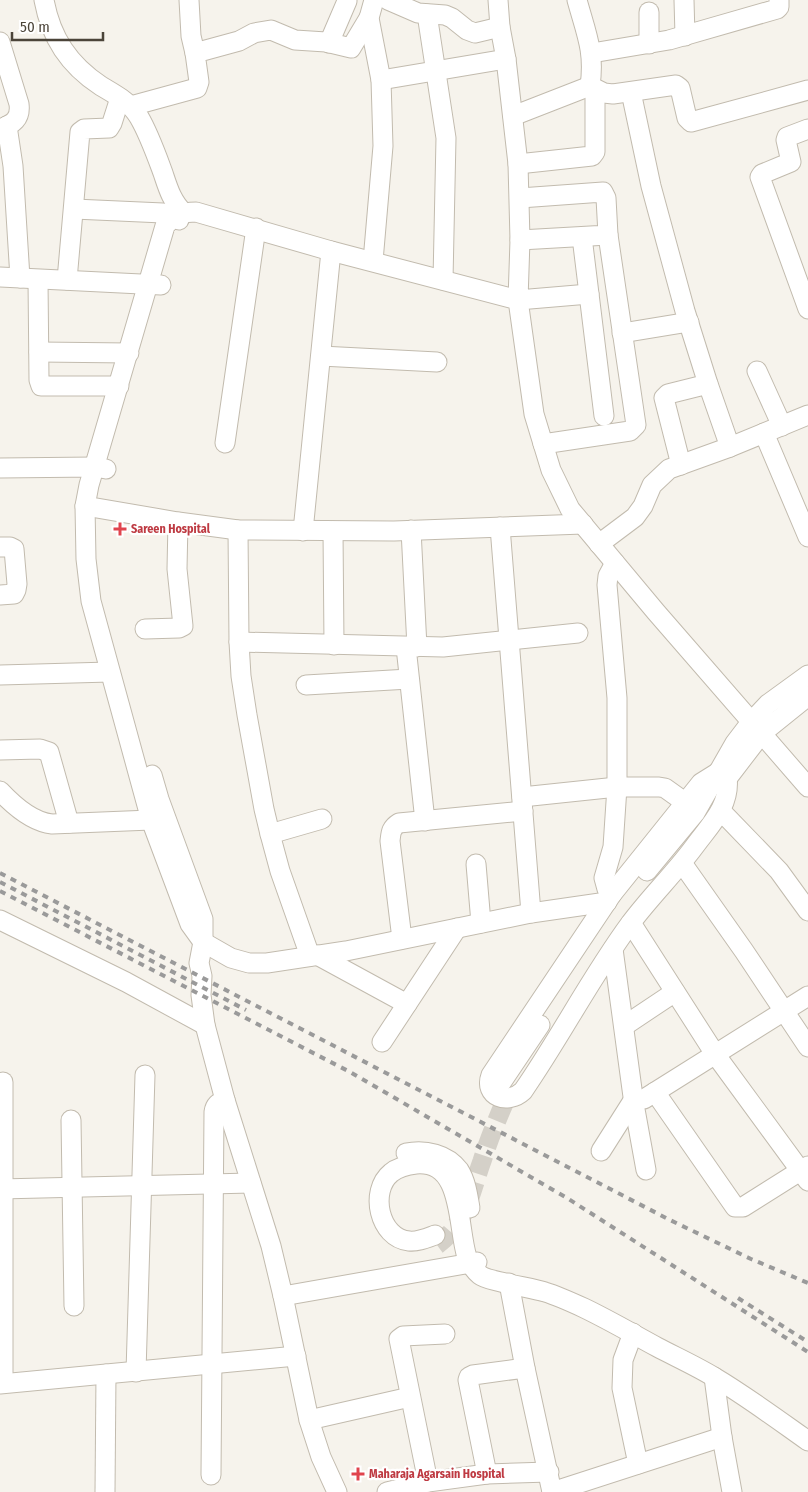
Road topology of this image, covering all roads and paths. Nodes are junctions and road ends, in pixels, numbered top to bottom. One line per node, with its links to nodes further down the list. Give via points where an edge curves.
1 (44, 0): 27 (street, via 55,38 80,71)
2 (190, 0): 18 (street)
3 (374, 0): 12 (street)
4 (388, 0): 10 (street)
5 (498, 0): 13 (street)
6 (577, 0): 19 (street)
7 (684, 0): 14 (street)
8 (779, 0): 14 (street, via 777,10)
9 (347, 1): 16 (street)
10 (421, 9): 13 (street, via 452,18 475,33); 22 (street)
11 (649, 12): 17 (street)
12 (369, 18): 16 (street, via 351,48); 23 (street)
13 (500, 27): 20 (street)
14 (684, 36): 17 (street)
15 (0, 42): 21 (street)
16 (329, 43): 18 (street, via 295,40 271,30)
17 (649, 44): 19 (street)
18 (195, 53): 27 (street, via 197,88)
19 (592, 53): 24 (street)
20 (506, 59): 22 (street); 28 (street)
21 (3, 65): 29 (street, via 20,104 18,119)
22 (436, 71): 23 (street); 45 (street, via 446,157)
23 (380, 80): 41 (street, via 383,146)
24 (592, 88): 26 (street, via 612,94); 28 (street); 31 (street, via 595,152 592,156)
25 (808, 90): 26 (street, via 690,122 680,88 676,85)
26 (632, 92): 50 (street, via 651,186)
27 (126, 102): 33 (street, via 109,128 80,132); 34 (street, via 140,119 154,149)
28 (513, 116): 31 (street)
29 (3, 128): 35 (street, via 13,166)
30 (808, 129): 49 (street, via 787,138 791,162 760,177)
31 (518, 164): 32 (street)
32 (520, 198): 37 (street, via 604,192); 39 (street)
33 (74, 209): 34 (street); 44 (street)
34 (179, 216): 36 (street, via 196,212); 46 (street)
35 (9, 227): 43 (street)
36 (256, 228): 40 (street); 62 (street)
37 (608, 235): 38 (street); 51 (street)
38 (582, 237): 39 (street); 47 (street)
39 (520, 240): 48 (street)
40 (331, 250): 41 (street); 54 (street)
41 (373, 261): 45 (street)
42 (0, 277): 43 (street)
43 (29, 279): 44 (street); 52 (street)
44 (67, 280): 46 (street)
45 (443, 280): 48 (street)
46 (155, 284): 53 (street); 67 (street)
47 (589, 294): 48 (street); 60 (street)
48 (518, 300): 63 (street, via 534,414)
49 (808, 309)
50 (689, 322): 51 (street); 57 (street)
51 (622, 333): 63 (street, via 636,421 634,429)
52 (39, 352): 53 (street); 58 (street, via 41,386)
53 (129, 353): 58 (street)
54 (321, 356): 55 (street); 74 (street)
55 (437, 362)
56 (757, 370): 61 (street)
57 (708, 384): 64 (street); 65 (street, via 668,394 664,398)
58 (119, 386): 67 (street)
59 (808, 415): 61 (street)
60 (604, 416)
61 (773, 429): 64 (street); 76 (street)
62 (224, 442)
63 (543, 444): 70 (street, via 560,492)
64 (730, 447): 65 (street)
65 (681, 464): 77 (street, via 660,476 635,517)
66 (0, 468): 67 (street)
67 (101, 468): 68 (street)
68 (91, 507): 69 (street); 87 (street, via 86,559 91,601); 117 (street, via 103,597 159,799 203,919)
69 (178, 522): 72 (street); 81 (street, via 177,569 182,626)
70 (583, 524): 71 (street); 77 (street)
71 (500, 527): 73 (street); 83 (street)
72 (238, 530): 74 (street); 84 (street)
73 (410, 530): 75 (street); 86 (street)
74 (304, 531): 75 (street)
75 (333, 531): 85 (street)
76 (808, 537)
77 (599, 544): 79 (street)
78 (0, 547): 80 (street, via 14,549 17,584 14,594)
79 (615, 563): 93 (street); 96 (street, via 607,585 617,698)
80 (0, 595)
81 (144, 629)
82 (578, 633): 83 (street)
83 (509, 640): 86 (street); 100 (street)
84 (239, 642): 85 (street); 106 (street, via 247,715)
85 (334, 644): 86 (street)
86 (411, 647): 90 (street)
87 (110, 672): 88 (street); 103 (street)
88 (0, 675)
89 (808, 675): 93 (street, via 768,704)
90 (409, 679): 91 (street); 104 (street)
91 (306, 685)
92 (808, 696): 93 (street)
93 (756, 728): 95 (street, via 735,743); 97 (street)
94 (0, 750): 105 (street, via 40,749 48,752)
95 (722, 775): 99 (street, via 701,783); 101 (street, via 729,788); 131 (street, via 630,892)
96 (617, 787): 99 (street, via 666,788); 100 (street); 109 (street, via 613,847 604,878)
97 (808, 787)
98 (0, 792): 105 (street, via 35,820)
99 (686, 803): 109 (street)
100 (522, 804): 104 (street); 111 (street)
101 (721, 811): 107 (street); 110 (street, via 779,871)
102 (322, 819): 106 (street)
103 (151, 820): 105 (street); 117 (street, via 190,924)
104 (425, 821): 116 (street, via 399,824 391,831)
105 (69, 823)
106 (270, 834): 119 (street, via 280,871)
107 (682, 863): 114 (street); 123 (street)
108 (476, 864): 113 (street)
109 (610, 898): 111 (street); 118 (street, via 491,1075 488,1083 494,1093 512,1098 523,1091)
110 (808, 911)
111 (531, 913): 113 (street)
112 (0, 920): 124 (street)
113 (481, 923): 115 (street)
114 (631, 923): 118 (street); 120 (street)
115 (457, 928): 116 (street); 122 (street)
116 (402, 939): 119 (street)
117 (202, 942): 119 (street, via 231,958 248,963); 124 (street, via 199,963)
118 (613, 949): 125 (street)
119 (314, 956): 122 (street)
120 (675, 992): 125 (street); 128 (street)
121 (808, 996): 123 (street)
122 (407, 1004): 126 (street)
123 (784, 1011): 127 (street); 128 (street)
124 (205, 1025): 133 (street)
125 (624, 1026): 134 (street)
126 (382, 1042)
127 (808, 1047)
128 (715, 1054): 132 (street); 138 (street)
129 (146, 1075): 141 (street)
130 (3, 1082): 143 (street)
131 (506, 1086)
132 (655, 1092): 134 (street); 138 (street, via 735,1207 743,1207)
133 (225, 1100): 139 (street); 140 (street, via 218,1103 214,1112)
134 (634, 1102): 136 (street); 137 (street)
135 (70, 1120): 142 (street)
136 (601, 1151)
137 (646, 1170)
138 (805, 1172)
139 (251, 1182): 140 (street); 147 (street)
140 (213, 1184): 141 (street); 152 (street)
141 (142, 1186): 142 (street); 154 (street)
142 (72, 1187): 143 (street); 148 (street)
143 (1, 1189): 157 (street)
144 (436, 1240): 145 (street, via 425,1250 391,1246 373,1224 369,1209 373,1178 384,1163 396,1156 422,1151 439,1155 459,1171 467,1192 477,1249)
145 (475, 1265): 146 (street, via 482,1277); 147 (street)
146 (509, 1283): 149 (street, via 546,1292); 153 (street)
147 (283, 1296): 151 (street)
148 (74, 1306)
149 (633, 1333): 156 (street); 162 (street, via 623,1360 622,1388)
150 (446, 1334): 158 (street, via 403,1336 399,1339)
151 (296, 1356): 152 (street); 159 (street)
152 (212, 1365): 154 (street); 165 (street)
153 (525, 1368): 163 (street); 164 (street, via 469,1377)
154 (136, 1372): 155 (street)
155 (106, 1374): 157 (street); 167 (street)
156 (714, 1377): 160 (street); 161 (street)
157 (2, 1384)
158 (410, 1397): 159 (street); 166 (street)
159 (309, 1420): 168 (street, via 321,1457)
160 (722, 1437): 162 (street); 171 (street)
161 (808, 1441)
162 (638, 1464): 170 (street)
163 (549, 1472): 164 (street); 170 (street)
164 (487, 1474): 166 (street)
165 (211, 1475)
166 (428, 1482): 169 (street)
167 (105, 1492)
168 (338, 1492)
169 (387, 1492)
170 (552, 1492)
171 (732, 1492)

